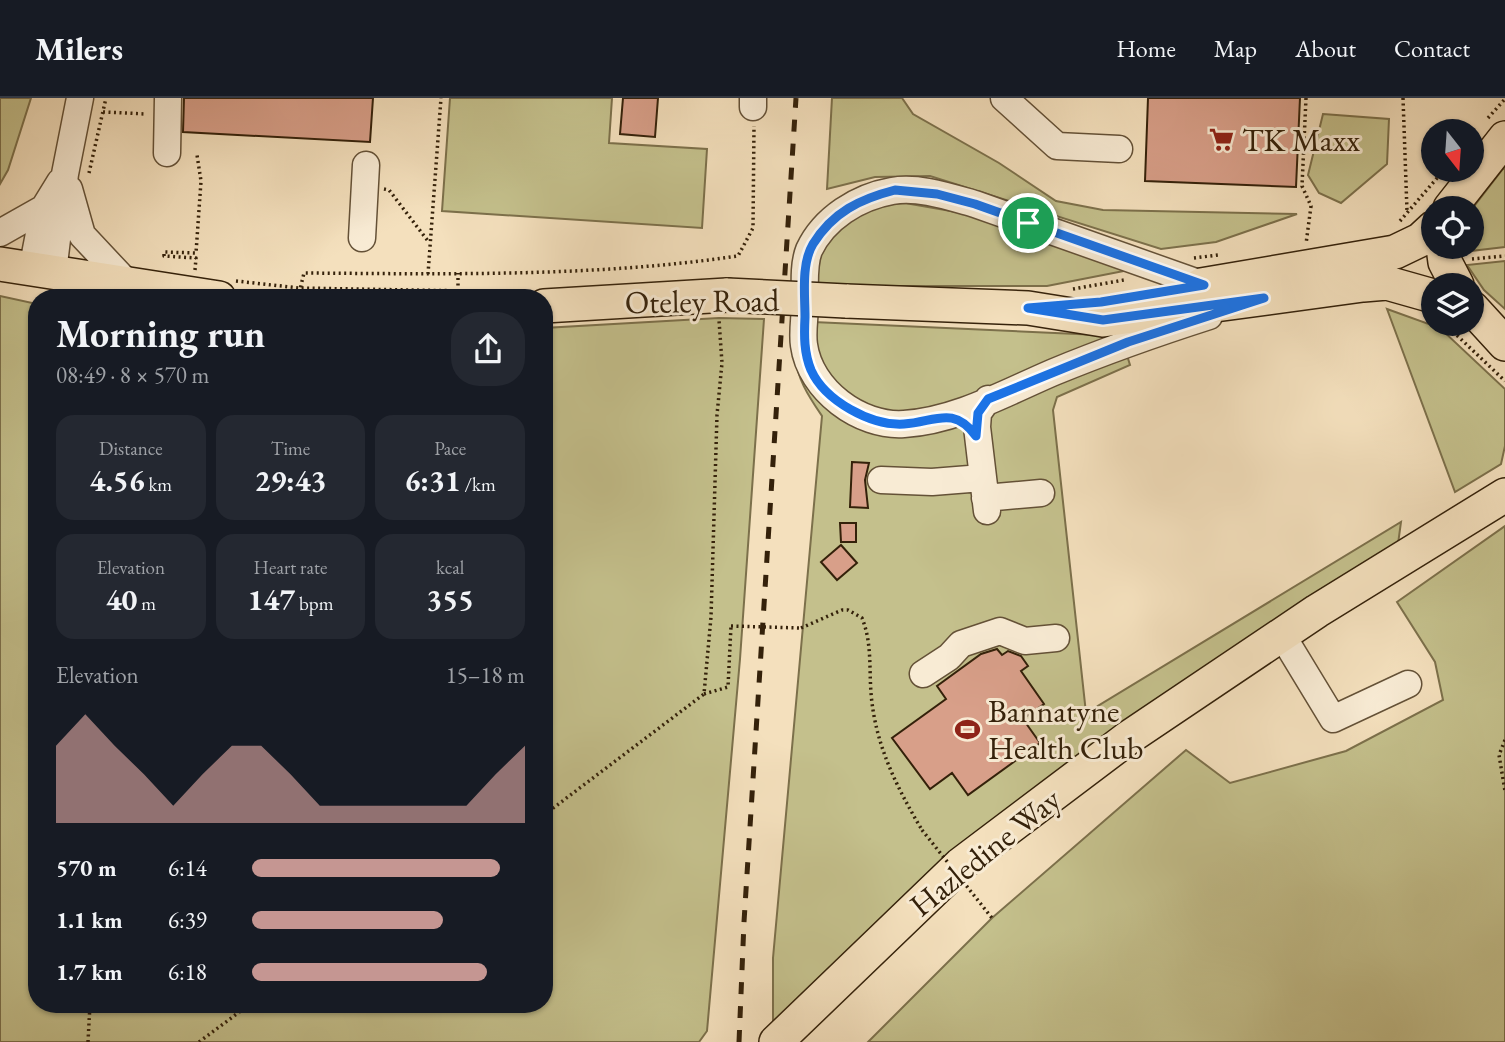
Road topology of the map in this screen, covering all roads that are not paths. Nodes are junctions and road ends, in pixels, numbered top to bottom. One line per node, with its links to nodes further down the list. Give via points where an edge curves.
1 (80, 98): 8 (street)
2 (1004, 98): 5 (street, via 1057,146)
3 (167, 106): 6 (street)
4 (1505, 138): 9 (main road)
5 (1119, 149)
6 (167, 153)
7 (366, 165): 13 (street)
8 (76, 179): 10 (street); 14 (street); 16 (street, via 82,235)
9 (1459, 196)
10 (44, 208): 12 (street); 14 (street)
11 (1420, 221): 15 (main road, Oteley Road, via 1420,240 1395,252)
12 (0, 233)
13 (362, 238)
14 (28, 269): 16 (main road)
15 (1198, 271): 21 (main road, Oteley Road, via 1101,302); 25 (street, via 962,201 895,190 862,198 832,220 808,252 804,345 812,372 845,406 884,423)
16 (128, 284): 17 (main road)
17 (226, 289)
18 (1421, 293): 19 (main road, Oteley Road, via 1387,284)
19 (1264, 298): 21 (main road, Oteley Road, via 1103,320); 24 (street, via 1128,342)
20 (553, 300): 21 (main road, Oteley Road, bridge, via 723,307 846,301)
21 (1028, 308)
22 (1484, 323): 23 (main road)
23 (1505, 344)
24 (988, 399): 25 (street); 26 (street, via 978,413)
25 (942, 416): 26 (street, via 962,421)
26 (976, 436): 29 (street)
27 (881, 480): 29 (street, via 932,482)
28 (1041, 493): 29 (street)
29 (984, 496)
30 (1501, 496): 31 (main road, Hazledine Way)
31 (1282, 635): 34 (street, via 1333,719); 35 (main road, Hazledine Way, via 1128,738 961,864)
32 (1056, 638): 33 (street, via 1025,641 1000,631 961,644)
33 (923, 674)
34 (1408, 684)
35 (776, 1042)

